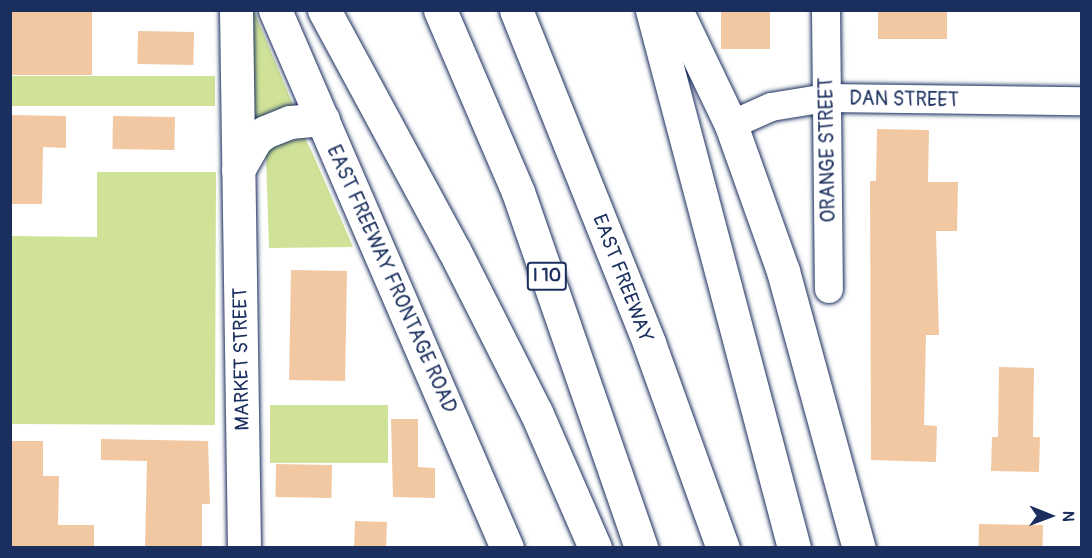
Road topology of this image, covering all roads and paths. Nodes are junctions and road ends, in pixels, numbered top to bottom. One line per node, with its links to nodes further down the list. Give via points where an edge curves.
1 (236, 10): 13 (main road, MARKET STREET)
2 (276, 10): 11 (main road, EAST FREEWAY FRONTAGE ROAD)
3 (324, 10): 17 (main road, via 531,402)
4 (440, 10): 18 (main road, I 10, via 518,192)
5 (516, 10): 19 (main road, EAST FREEWAY, via 649,343)
6 (652, 10): 20 (main road)
7 (676, 10): 12 (main road)
8 (825, 10): 9 (street, ORANGE STREET)
9 (826, 98): 10 (street, DAN STREET); 12 (street, DAN STREET, via 771,107); 14 (street, ORANGE STREET)
10 (1082, 101)
11 (322, 119): 13 (main road, via 290,122 265,132 256,139); 16 (main road, EAST FREEWAY FRONTAGE ROAD)
12 (731, 125): 21 (main road, via 783,271)
13 (238, 170): 15 (main road, MARKET STREET)
14 (829, 289)
15 (244, 548)
16 (507, 548)
17 (595, 548)
18 (641, 548)
19 (723, 548)
20 (794, 548)
21 (859, 548)

